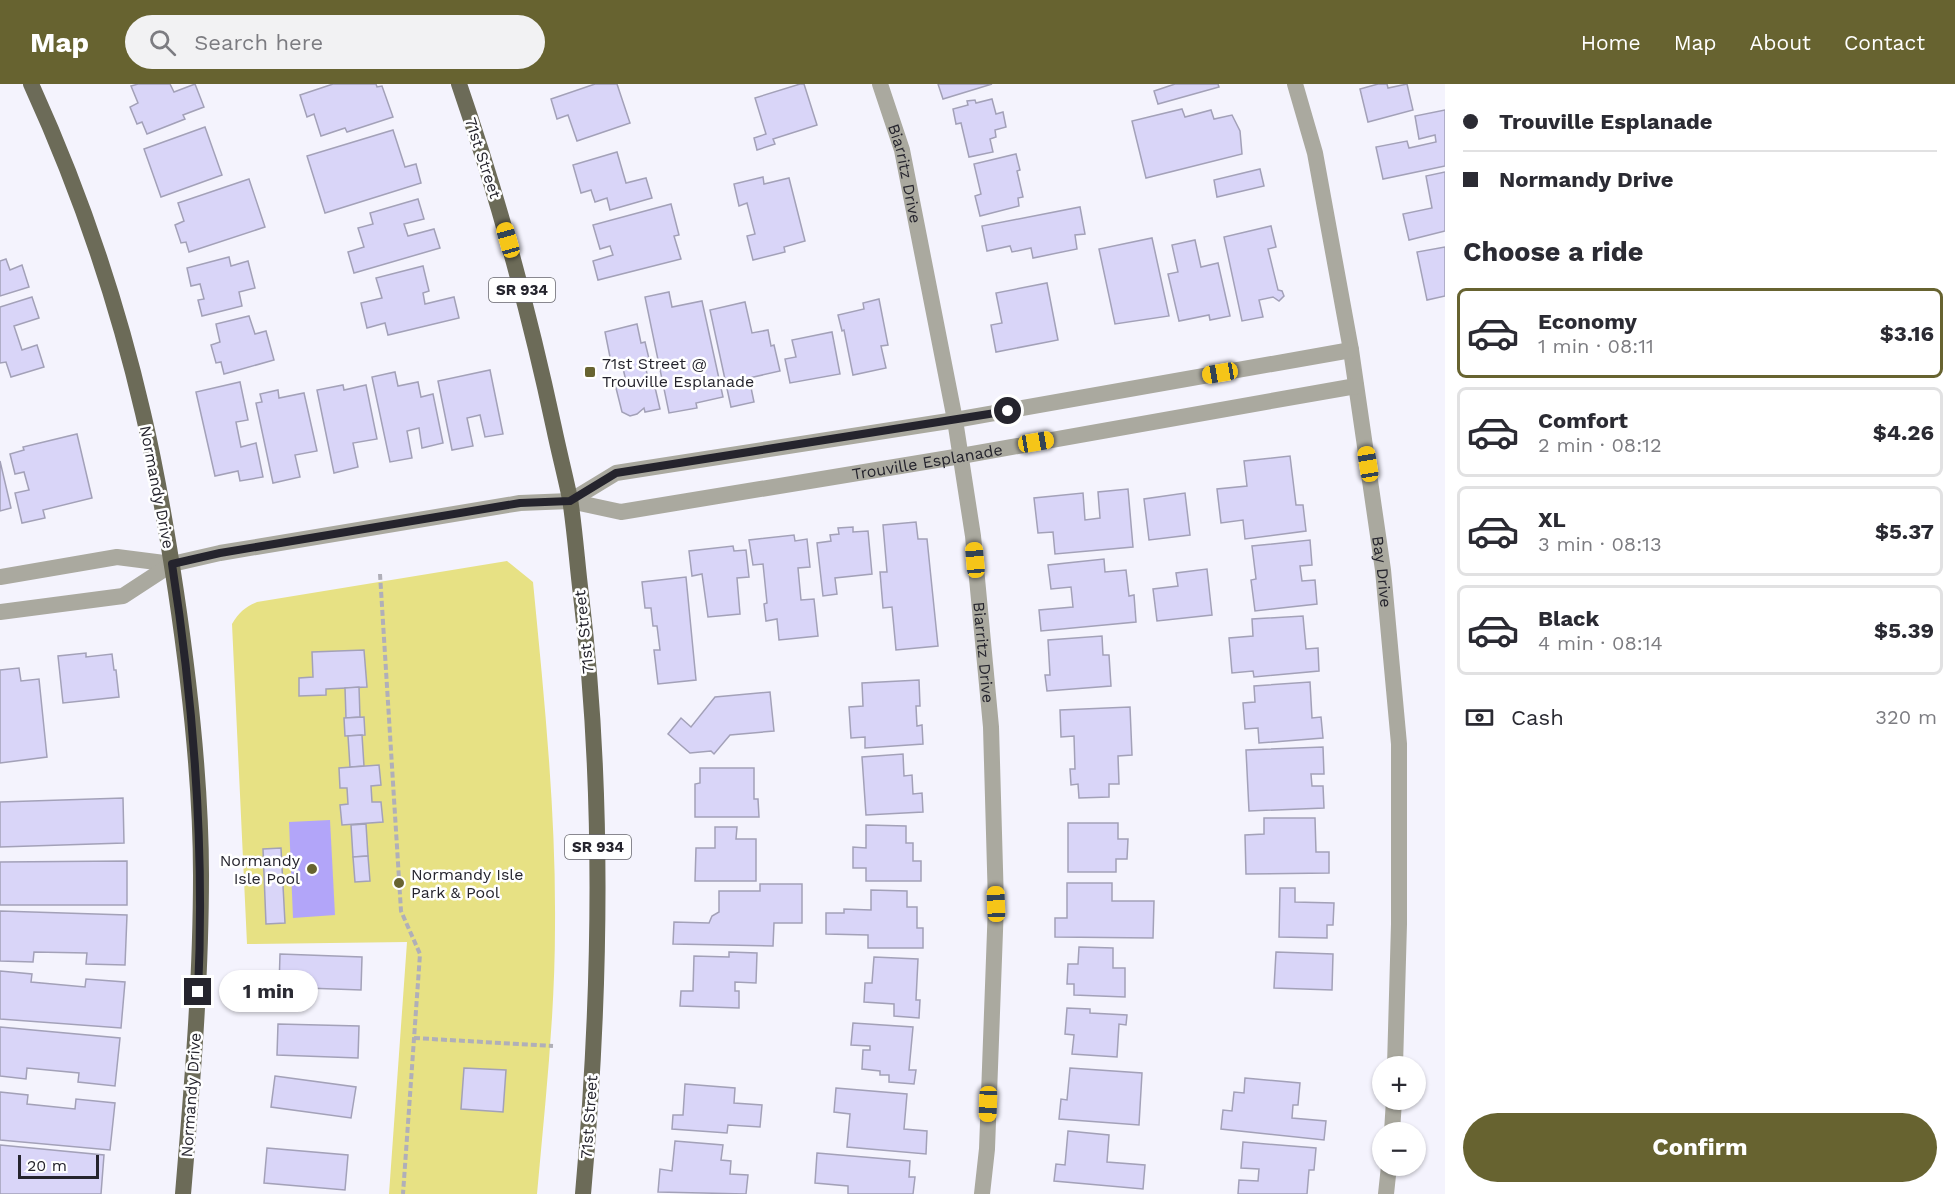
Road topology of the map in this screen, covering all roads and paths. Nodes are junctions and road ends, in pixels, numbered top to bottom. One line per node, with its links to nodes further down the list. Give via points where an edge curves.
1 (31, 84): 10 (main road, Normandy Drive, via 89,232 125,344 162,502)
2 (459, 84): 9 (main road, 71st Street / SR 934, via 511,251)
3 (880, 84): 7 (street, Biarritz Drive, via 902,150)
4 (1295, 84): 5 (street, Bay Drive, via 1315,153)
5 (1351, 350): 6 (street, Bay Drive); 7 (street, Trouville Esplanade)
6 (1356, 386): 8 (street, Trouville Esplanade); 16 (street, Bay Drive, via 1383,570 1399,744)
7 (956, 420): 8 (street, Biarritz Drive); 9 (street, Trouville Esplanade, via 616,473)
8 (961, 456): 9 (street, Trouville Esplanade, via 621,512); 21 (street, Biarritz Drive, via 992,727 996,904)
9 (570, 501): 10 (street, Trouville Esplanade, via 520,503); 20 (main road, 71st Street / SR 934, via 591,690 597,795 599,933)
10 (172, 564): 12 (street, Trouville Esplanade, via 117,556); 13 (street, Trouville Esplanade, via 123,596); 18 (main road, Normandy Drive, via 198,779 201,874 194,1063)
11 (380, 574): 14 (path, via 401,911 420,954)
12 (0, 577)
13 (0, 612)
14 (414, 1038): 15 (path); 19 (path)
15 (553, 1046)
16 (1395, 1056)
17 (1388, 1176): 22 (street)
18 (183, 1194)
19 (403, 1194)
20 (584, 1194)
21 (982, 1194)
22 (1386, 1194)

